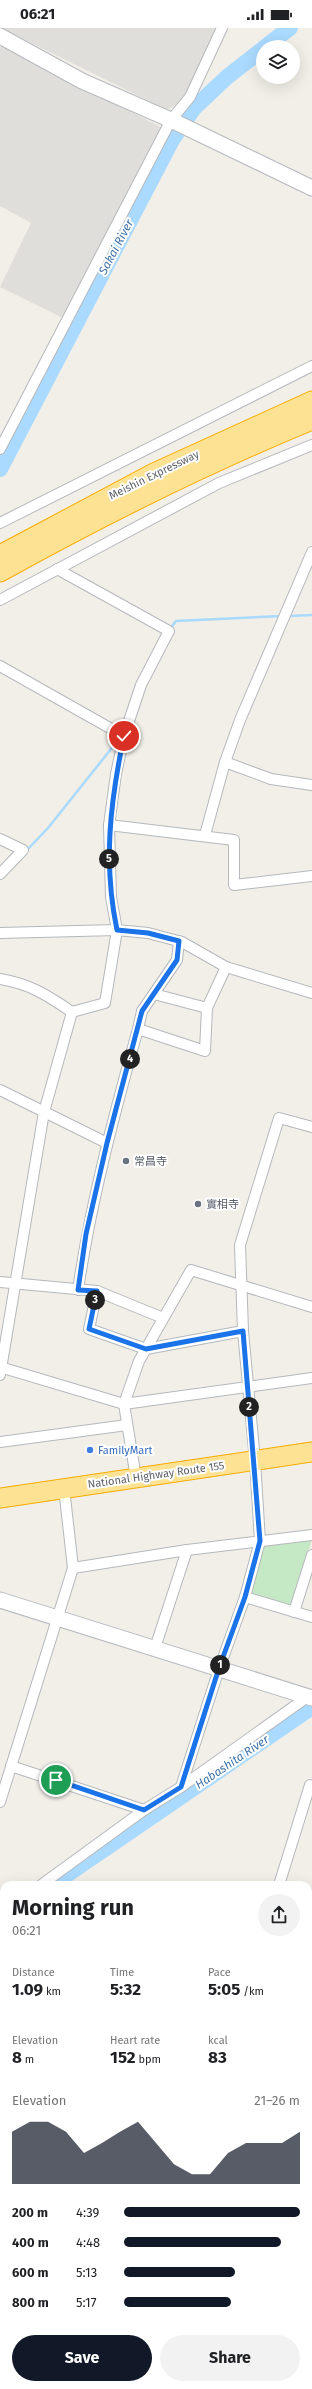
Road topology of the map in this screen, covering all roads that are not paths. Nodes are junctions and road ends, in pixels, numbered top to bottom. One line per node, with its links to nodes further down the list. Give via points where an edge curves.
1 (222, 28): 3 (street, via 190,97)
2 (0, 36): 3 (street, via 82,81)
3 (171, 120): 4 (street); 10 (street)
4 (312, 188)
5 (312, 366): 12 (street)
6 (312, 401): 8 (highway, Meishin Expressway)
7 (312, 420): 8 (highway, Meishin Expressway)
8 (264, 431): 11 (highway, Meishin Expressway, via 154,473)
9 (312, 445): 15 (street, via 219,483)
10 (0, 449)
11 (98, 511): 14 (highway, Meishin Expressway); 16 (highway, Meishin Expressway)
12 (0, 523)
13 (312, 552): 20 (street, via 240,720)
14 (0, 555)
15 (56, 569): 17 (street); 19 (street, via 169,631 141,685)
16 (0, 572)
17 (0, 600)
18 (0, 666): 19 (street)
19 (124, 736): 22 (street)
20 (225, 762): 21 (street, via 271,779); 23 (street)
21 (312, 785)
22 (109, 825): 23 (street); 27 (street, via 110,898)
23 (205, 835): 26 (street, via 234,840 234,885)
24 (0, 839): 25 (street, via 23,850)
25 (0, 874)
26 (312, 876)
27 (117, 930): 28 (street); 29 (street, via 148,933); 35 (street, via 105,1003)
28 (0, 933)
29 (179, 941): 30 (street); 33 (street, via 177,960)
30 (226, 968): 32 (street); 34 (street)
31 (0, 979): 35 (street, via 21,982 44,993)
32 (312, 993)
33 (154, 994): 34 (street); 36 (street, via 142,1011)
34 (207, 1008): 36 (street, via 205,1051)
35 (72, 1012): 38 (street)
36 (138, 1029): 40 (street)
37 (0, 1090): 38 (street)
38 (44, 1112): 40 (street); 42 (street)
39 (312, 1127): 43 (street, via 279,1118 240,1245)
40 (107, 1143): 44 (street, via 86,1234)
41 (0, 1282): 42 (street)
42 (15, 1283): 44 (street); 50 (street)
43 (241, 1285): 46 (street); 47 (street, via 191,1270); 48 (street)
44 (78, 1290): 45 (street)
45 (97, 1291): 47 (street); 49 (street, via 89,1329)
46 (312, 1307)
47 (163, 1318): 49 (street)
48 (243, 1331): 49 (street); 52 (street)
49 (146, 1349): 53 (street)
50 (0, 1370): 53 (street)
51 (312, 1378): 52 (street)
52 (247, 1388): 53 (street); 58 (street)
53 (124, 1404): 54 (street)
54 (127, 1425): 55 (street); 59 (street)
55 (0, 1442)
56 (312, 1452): 58 (highway, National Highway Route 155)
57 (312, 1462): 58 (highway, National Highway Route 155)
58 (256, 1466): 59 (highway, National Highway Route 155); 60 (highway, National Highway Route 155); 64 (street)
59 (136, 1478): 60 (highway, National Highway Route 155)
60 (64, 1493): 61 (highway, National Highway Route 155); 62 (highway, National Highway Route 155); 67 (street)
61 (0, 1498)
62 (0, 1508)
63 (312, 1535): 64 (street)
64 (260, 1541): 65 (street); 68 (street)
65 (187, 1550): 67 (street); 73 (street)
66 (312, 1555): 70 (street)
67 (73, 1568): 71 (street)
68 (245, 1597): 70 (street); 74 (street)
69 (0, 1600): 71 (street)
70 (294, 1612): 72 (street)
71 (57, 1618): 73 (street); 76 (street)
72 (312, 1618)
73 (155, 1648): 74 (street)
74 (219, 1668): 75 (street); 78 (street)
75 (310, 1696): 78 (street)
76 (11, 1766): 79 (street); 80 (street)
77 (310, 1785): 82 (street)
78 (181, 1787): 80 (street)
79 (0, 1802)
80 (144, 1810): 81 (street)
81 (46, 1881)
82 (280, 1881)

